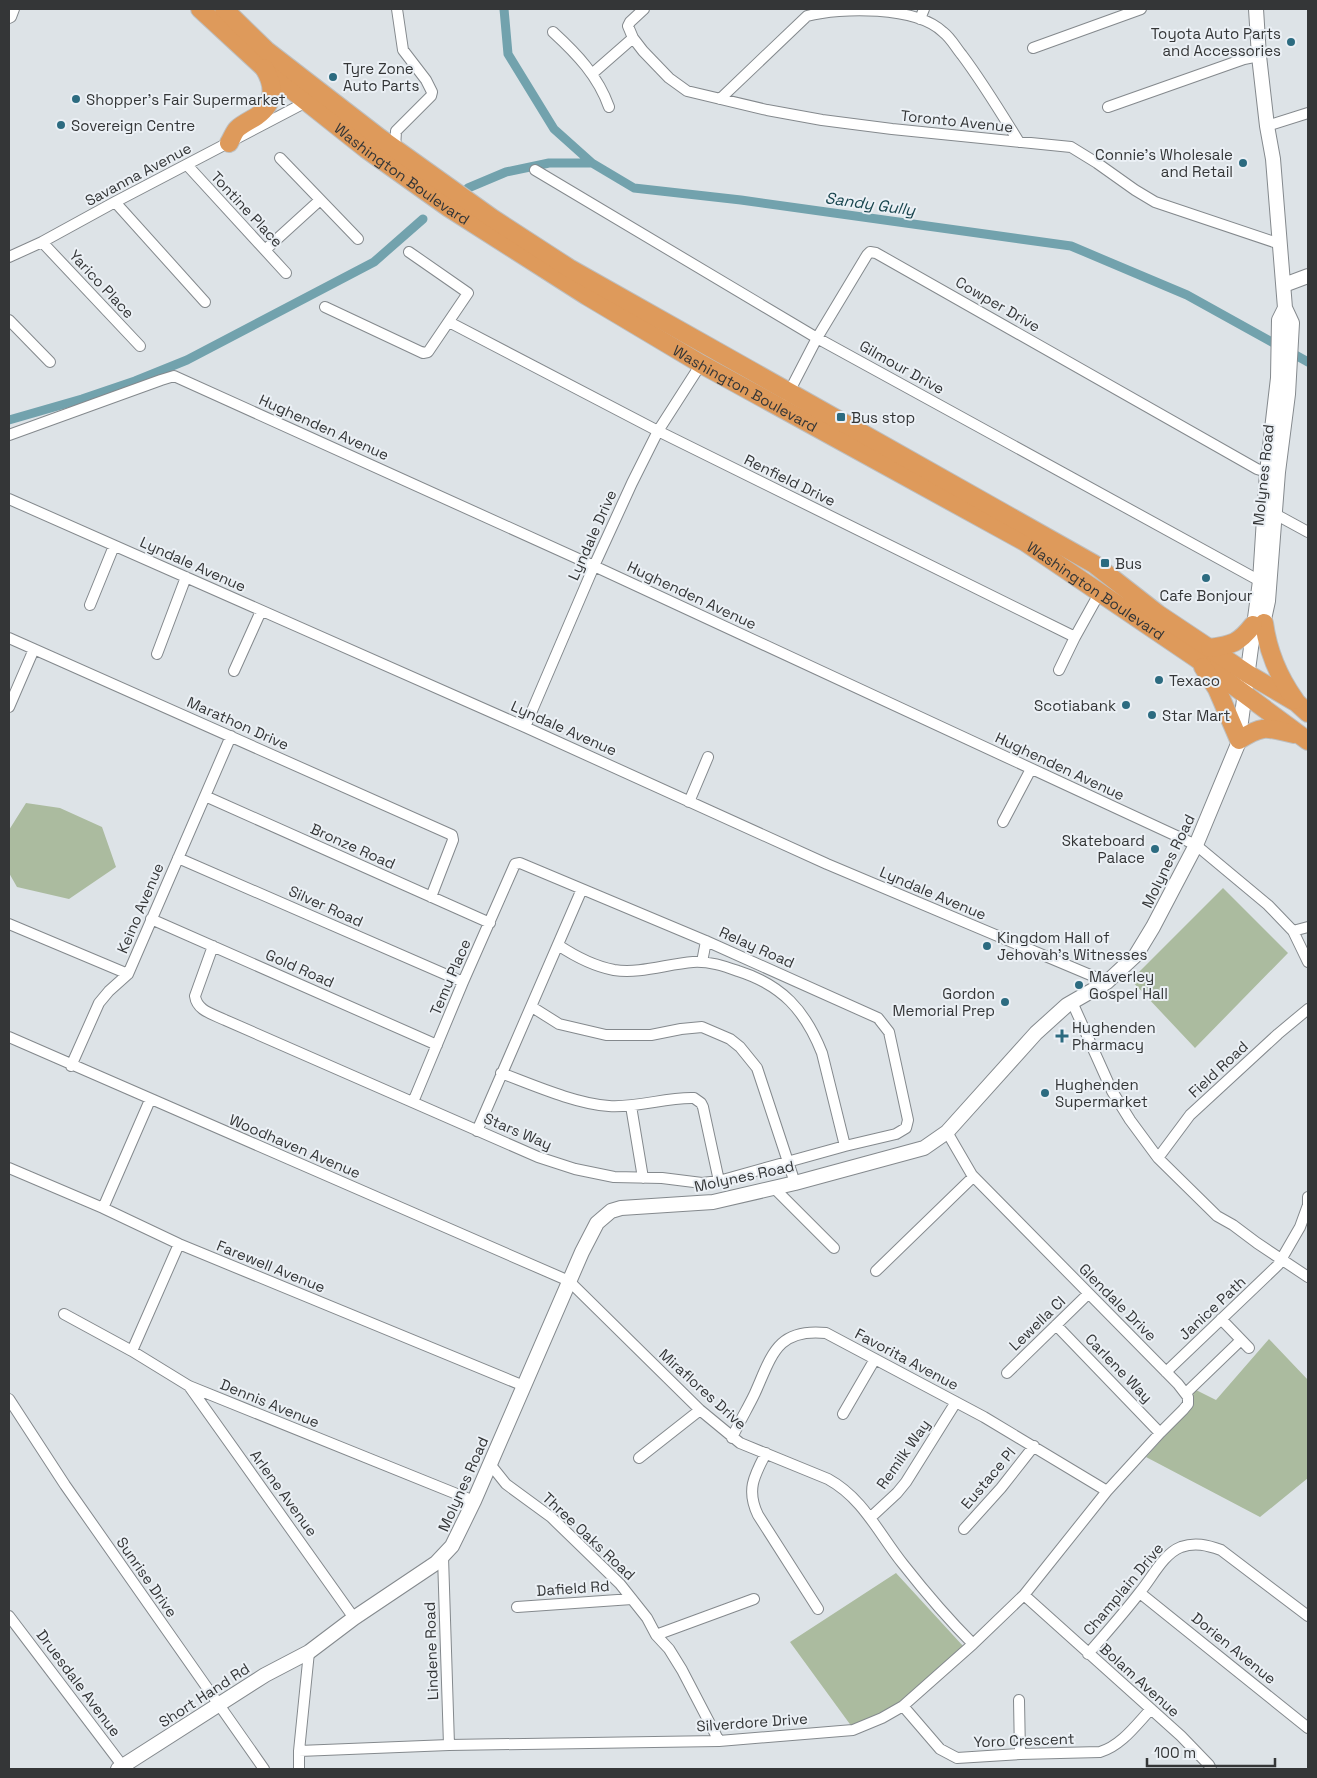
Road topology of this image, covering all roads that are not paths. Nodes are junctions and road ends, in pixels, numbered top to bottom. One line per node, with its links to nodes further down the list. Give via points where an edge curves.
1 (14, 9): 9 (street)
2 (200, 9): 14 (highway, Washington Boulevard)
3 (224, 9): 16 (highway, Washington Boulevard, via 266,50)
4 (397, 9): 25 (street, via 402,50 432,92 396,131)
5 (644, 9): 11 (street, via 628,26)
6 (1141, 9): 12 (street)
7 (1256, 9): 13 (main road, Molynes Road)
8 (922, 14): 17 (street, via 846,10 807,16); 23 (street, via 956,46)
9 (9, 18)
10 (553, 32): 15 (street)
11 (633, 38): 15 (street); 17 (street, Toronto Avenue, via 669,78 688,91)
12 (1033, 48)
13 (1258, 56): 20 (street); 22 (main road, Molynes Road)
14 (264, 68): 18 (highway, Washington Boulevard); 24 (highway, via 272,91 269,103 260,114 237,129)
15 (593, 73): 19 (street)
16 (324, 94): 18 (street, Savanna Avenue); 25 (highway, Washington Boulevard)
17 (720, 99): 23 (street, Toronto Avenue, via 831,121)
18 (308, 101): 24 (street, Savanna Avenue); 47 (highway, Washington Boulevard, via 436,200)
19 (609, 107)
20 (1108, 107)
21 (1308, 113): 22 (street)
22 (1267, 126): 33 (main road, Molynes Road)
23 (1019, 142): 33 (street, Toronto Avenue, via 1071,147 1155,202)
24 (229, 143): 27 (street, Savanna Avenue)
25 (395, 149): 49 (highway, Washington Boulevard, via 569,268)
26 (280, 158): 29 (street)
27 (187, 165): 30 (street, Savanna Avenue); 34 (street, Tontine Place)
28 (535, 170): 44 (street, Gilmour Drive)
29 (320, 200): 31 (street); 34 (street)
30 (115, 202): 32 (street, Savanna Avenue); 40 (street)
31 (358, 239)
32 (42, 242): 36 (street, Savanna Avenue); 45 (street, Yarico Place)
33 (1280, 244): 39 (main road, Molynes Road)
34 (265, 250): 37 (street, Tontine Place)
35 (409, 252): 43 (street, via 468,293)
36 (9, 258)
37 (286, 273)
38 (1308, 276): 39 (main road)
39 (1284, 285): 48 (main road, Molynes Road)
40 (205, 302)
41 (325, 307): 43 (street, via 423,353 428,352)
42 (9, 320): 46 (street)
43 (449, 322): 50 (street, Renfield Drive)
44 (817, 338): 49 (street, Cowper Drive); 52 (street, Cowper Drive, via 866,255 876,252); 59 (street, Gilmour Drive)
45 (140, 346)
46 (50, 362)
47 (701, 364): 49 (highway, Washington Boulevard); 50 (street, Lyndale Drive)
48 (1283, 380): 52 (main road, Molynes Road); 54 (main road, Molynes Road)
49 (784, 400): 60 (highway, Washington Boulevard, via 1024,542); 67 (highway, Washington Boulevard, via 1094,564)
50 (658, 432): 57 (street, Lyndale Drive); 64 (street, Renfield Drive)
51 (9, 435): 57 (street, Hughenden Avenue, via 174,376)
52 (1267, 472): 59 (main road, Molynes Road)
53 (9, 499): 56 (street, Lyndale Avenue)
54 (1276, 514): 55 (street); 63 (main road, Molynes Road, via 1268,601)
55 (1308, 532)
56 (114, 546): 58 (street, Lyndale Avenue); 61 (street)
57 (594, 566): 75 (street, Lyndale Drive); 80 (street, Hughenden Avenue)
58 (186, 577): 62 (street, Lyndale Avenue); 68 (street)
59 (1260, 581): 63 (main road, Molynes Road)
60 (1100, 592): 64 (street); 67 (highway, Washington Boulevard)
61 (90, 606)
62 (261, 611): 70 (street); 75 (street, Lyndale Avenue)
63 (1259, 624): 67 (highway, via 1232,644); 71 (main road, Molynes Road); 74 (highway, via 1276,668)
64 (1075, 637): 69 (street)
65 (9, 638): 66 (street, Marathon Drive)
66 (34, 649): 73 (street); 76 (street, Marathon Drive)
67 (1203, 653): 71 (highway, Washington Boulevard); 72 (highway, Washington Boulevard); 78 (highway)
68 (156, 654)
69 (1058, 670)
70 (234, 671)
71 (1248, 674): 72 (main road, Molynes Road); 74 (highway, Washington Boulevard)
72 (1246, 694): 77 (highway, Washington Boulevard); 78 (main road, Molynes Road)
73 (9, 707)
74 (1302, 708)
75 (525, 727): 82 (street, Lyndale Avenue)
76 (231, 736): 81 (street, Keino Avenue); 88 (street, Marathon Drive, via 453,838)
77 (1305, 739): 78 (highway, via 1263,728)
78 (1239, 740): 84 (main road, Molynes Road)
79 (708, 757): 82 (street)
80 (1031, 769): 83 (street); 84 (street, Hughenden Avenue)
81 (205, 796): 85 (street, Keino Avenue); 88 (street, Bronze Road)
82 (690, 802): 102 (street, Lyndale Avenue, via 836,868)
83 (1003, 822)
84 (1196, 845): 93 (street, Hughenden Avenue, via 1268,905); 102 (main road, Molynes Road, via 1136,955)
85 (178, 858): 89 (street, Keino Avenue); 101 (street, Silver Road)
86 (516, 864): 87 (street, Relay Road); 90 (street, Temu Place)
87 (582, 889): 94 (street, Relay Road); 96 (street)
88 (431, 897): 90 (street, Bronze Road)
89 (152, 919): 95 (street, Gold Road); 99 (street, Keino Avenue)
90 (490, 923): 101 (street, Temu Place)
91 (9, 924): 99 (street, Keino Avenue)
92 (1308, 927): 93 (street)
93 (1293, 932): 98 (street, Hughenden Avenue)
94 (706, 941): 97 (street); 100 (street, Relay Road)
95 (212, 946): 108 (street, Gold Road); 112 (street, Stars Way, via 195,996 197,1004 204,1010)
96 (558, 946): 97 (street, via 582,960 616,970); 105 (street)
97 (702, 962): 103 (street, via 748,974)
98 (1308, 962)
99 (128, 974): 109 (street, via 99,1003)
100 (791, 979): 103 (street); 114 (street, Relay Road, via 882,1021 889,1032 908,1120)
101 (463, 982): 108 (street, Temu Place)
102 (1107, 982): 104 (main road, Molynes Road)
103 (787, 997): 117 (street, via 808,1023 822,1053)
104 (1072, 1002): 116 (main road, Molynes Road, via 1036,1033); 118 (street, via 1112,1091)
105 (532, 1007): 110 (street); 119 (street, via 559,1024 606,1035 651,1035 702,1027 730,1038 757,1068)
106 (1308, 1009): 118 (street, Field Road, via 1190,1115)
107 (9, 1038): 109 (street, Woodhaven Avenue)
108 (437, 1045): 112 (street, Temu Place)
109 (71, 1066): 111 (street, Woodhaven Avenue)
110 (502, 1073): 113 (street, via 584,1101); 115 (street)
111 (150, 1100): 127 (street); 133 (street, Woodhaven Avenue)
112 (413, 1102): 115 (street, Stars Way)
113 (632, 1106): 122 (street); 123 (street, via 688,1098 698,1100 703,1107)
114 (906, 1128): 117 (street, Stars Way, via 896,1134)
115 (477, 1131): 122 (street, Stars Way, via 538,1158 575,1169 614,1177)
116 (947, 1132): 121 (street, Glendale Drive); 124 (main road, Molynes Road, via 913,1152)
117 (845, 1146): 119 (street, Stars Way)
118 (1158, 1158): 130 (street, via 1217,1216)
119 (788, 1162): 123 (street, Stars Way); 124 (street)
120 (9, 1168): 127 (street, Farewell Avenue)
121 (973, 1177): 131 (street); 134 (street, Glendale Drive)
122 (643, 1178): 123 (street, Stars Way, via 702,1183)
123 (719, 1181)
124 (794, 1183): 125 (main road, Molynes Road)
125 (774, 1188): 129 (street); 133 (main road, Molynes Road, via 713,1202 611,1211 597,1223)
126 (1308, 1197): 130 (street, Janice Path, via 1300,1227)
127 (103, 1208): 128 (street, Farewell Avenue)
128 (179, 1244): 140 (street); 145 (street, Farewell Avenue)
129 (834, 1248)
130 (1279, 1262): 132 (street); 136 (street, Janice Path)
131 (876, 1271)
132 (1308, 1277)
133 (569, 1281): 145 (main road, Molynes Road); 149 (street, Miraflores Drive)
134 (1088, 1294): 137 (street, Lewella Cl); 143 (street, Glendale Drive)
135 (64, 1314): 140 (street, Dennis Avenue)
136 (1221, 1319): 138 (street); 143 (street, Janice Path)
137 (1056, 1325): 142 (street, Lewella Cl); 151 (street, Carlene Way)
138 (1241, 1340): 139 (street); 146 (street)
139 (1249, 1348)
140 (132, 1351): 144 (street, Dennis Avenue)
141 (875, 1359): 148 (street, Favorita Avenue); 150 (street); 152 (street, Favorita Avenue, via 826,1333 797,1334 786,1340 777,1347 765,1368)
142 (1007, 1372)
143 (1166, 1372): 146 (street, Glendale Drive)
144 (189, 1386): 158 (street, Dennis Avenue); 170 (street, Arlene Avenue)
145 (524, 1386): 156 (main road, Molynes Road)
146 (1186, 1393): 151 (street, via 1188,1404)
147 (9, 1399): 176 (street, Sunrise Drive)
148 (956, 1402): 153 (street, Favorita Avenue); 159 (street, Remilk Way, via 898,1493)
149 (700, 1410): 152 (street, Miraflores Drive); 155 (street)
150 (843, 1414)
151 (1160, 1432): 157 (street)
152 (732, 1438): 154 (street, Miraflores Drive)
153 (1034, 1446): 157 (street, Favorita Avenue); 160 (street, Eustace Pl)
154 (766, 1453): 159 (street, Miraflores Drive, via 842,1486); 167 (street, via 756,1471 751,1490 752,1502)
155 (639, 1458)
156 (490, 1464): 158 (main road, Molynes Road); 164 (street, Three Oaks Road, via 506,1484 551,1517)
157 (1107, 1490): 163 (street, Silverdore Drive)
158 (474, 1502): 161 (main road, Molynes Road, via 456,1541)
159 (870, 1518): 172 (street, Miraflores Drive, via 922,1588)
160 (964, 1529)
161 (443, 1557): 170 (main road, Molynes Road); 181 (street, Lindene Road)
162 (1140, 1592): 169 (street, Champlain Drive, via 1178,1548 1206,1545 1222,1550); 174 (street, Champlain Drive); 179 (street, Dorien Avenue)
163 (1024, 1595): 172 (street, Silverdore Drive); 174 (street, Bolam Avenue)
164 (632, 1598): 166 (street, Dafield Rd); 171 (street, Three Oaks Road)
165 (754, 1599): 171 (street)
166 (517, 1607)
167 (818, 1609)
168 (9, 1616): 184 (street, Druesdale Avenue)
169 (1308, 1616)
170 (354, 1618): 173 (main road, Molynes Road)
171 (656, 1635): 180 (street, Three Oaks Road, via 682,1670)
172 (973, 1644): 177 (street, Silverdore Drive)
173 (309, 1652): 176 (main road, Short Hand Rd); 182 (street)
174 (1088, 1654): 178 (street, Bolam Avenue)
175 (1019, 1700): 183 (street)
176 (217, 1704): 184 (main road, Short Hand Rd); 185 (street, Sunrise Drive)
177 (903, 1706): 180 (street, Silverdore Drive, via 853,1730); 183 (street, Yoro Crescent, via 949,1755 957,1758)
178 (1151, 1709): 183 (street, Yoro Crescent, via 1110,1749); 187 (street, Bolam Avenue)
179 (1308, 1728)
180 (719, 1740): 181 (street, Silverdore Drive)
181 (449, 1745): 182 (street, Silverdore Drive)
182 (299, 1751): 186 (street)
183 (1020, 1754)
184 (122, 1768)
185 (264, 1769)
186 (299, 1769)
187 (1211, 1769)

